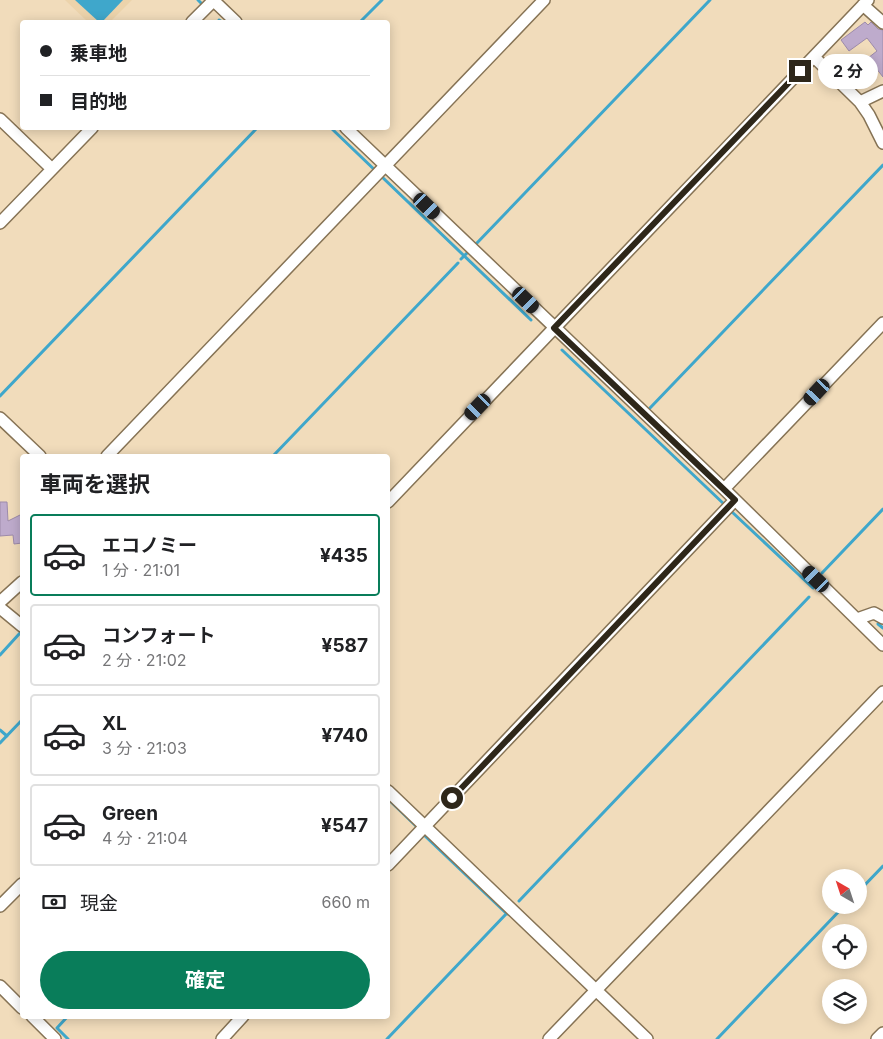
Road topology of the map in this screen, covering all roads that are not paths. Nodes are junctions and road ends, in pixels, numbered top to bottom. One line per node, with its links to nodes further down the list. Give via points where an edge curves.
1 (214, 0): 4 (street); 5 (street)
2 (544, 0): 15 (street)
3 (866, 2): 6 (street); 7 (street)
4 (194, 20)
5 (234, 20)
6 (883, 23)
7 (814, 57): 9 (street); 18 (street)
8 (883, 90): 9 (street)
9 (860, 102): 13 (street)
10 (0, 119): 14 (street)
11 (90, 130): 14 (street)
12 (348, 130): 15 (street)
13 (883, 143)
14 (52, 170): 16 (street)
15 (380, 170): 18 (street); 21 (street)
16 (0, 224)
17 (883, 323): 22 (street)
18 (554, 328): 22 (street); 23 (street)
19 (0, 418): 20 (street)
20 (38, 454)
21 (109, 454)
22 (724, 489): 24 (street)
23 (390, 500)
24 (735, 500): 29 (street); 34 (street)
25 (20, 584): 26 (street)
26 (0, 602)
27 (0, 608): 30 (street)
28 (883, 618): 29 (street, via 874,613)
29 (857, 619): 31 (street)
30 (20, 624)
31 (883, 645)
32 (883, 692): 39 (street)
33 (390, 792): 34 (street)
34 (425, 826): 35 (street); 39 (street)
35 (390, 864)
36 (20, 886): 37 (street)
37 (0, 906)
38 (0, 986): 40 (street)
39 (596, 990): 46 (street); 47 (street)
40 (20, 1006)
41 (35, 1019): 44 (street)
42 (241, 1019): 45 (street)
43 (883, 1033): 48 (street)
44 (56, 1039)
45 (222, 1039)
46 (549, 1039)
47 (647, 1039)
48 (877, 1039)

